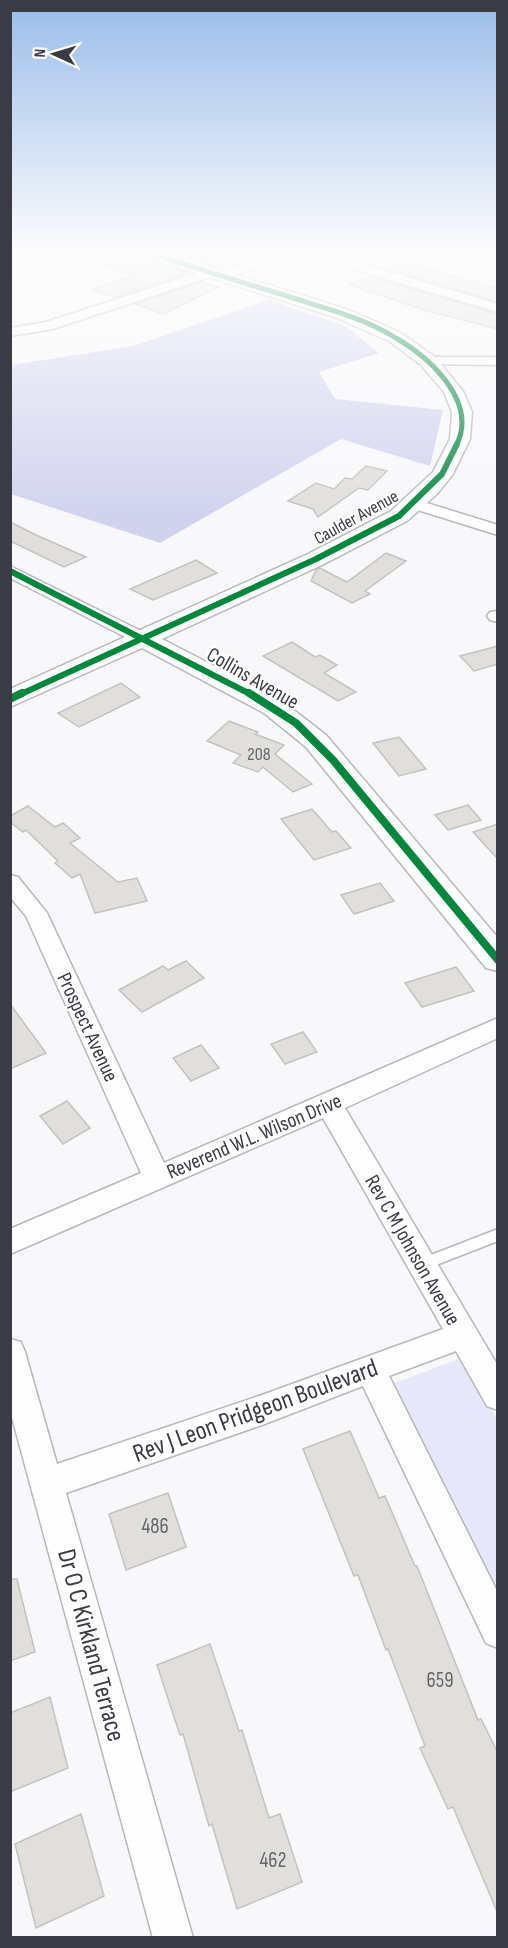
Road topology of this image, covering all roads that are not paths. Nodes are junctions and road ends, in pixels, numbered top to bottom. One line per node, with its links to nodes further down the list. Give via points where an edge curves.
1 (402, 342): 2 (street, Caulder Avenue)
2 (428, 361): 3 (street); 4 (street, Caulder Avenue, via 453,391 463,423 451,459)
3 (498, 361)
4 (414, 504): 5 (street); 7 (street, Caulder Avenue, via 359,537)
5 (498, 530)
6 (10, 571): 7 (street, Collins Avenue)
7 (143, 639): 8 (street, Caulder Avenue); 10 (street, Collins Avenue, via 265,703 316,741)
8 (10, 699)
9 (10, 882): 13 (street, Prospect Avenue, via 36,913)
10 (498, 960)
11 (498, 1027): 12 (street, Reverend W.L. Wilson Drive)
12 (329, 1104): 13 (street, Reverend W.L. Wilson Drive); 16 (street, Rev C M Johnson Avenue)
13 (157, 1178): 15 (street, Reverend W.L. Wilson Drive)
14 (498, 1234): 16 (lane)
15 (10, 1242)
16 (423, 1264): 17 (street, Rev C M Johnson Avenue)
17 (462, 1335): 19 (street, Rev J Leon Pridgeon Boulevard); 20 (street, Rev C M Johnson Avenue)
18 (10, 1352): 21 (street, Dr O C Kirkland Terrace)
19 (370, 1369): 21 (street, Rev J Leon Pridgeon Boulevard); 22 (street)
20 (498, 1396)
21 (48, 1483): 23 (street, Dr O C Kirkland Terrace)
22 (498, 1631)
23 (173, 1938)

